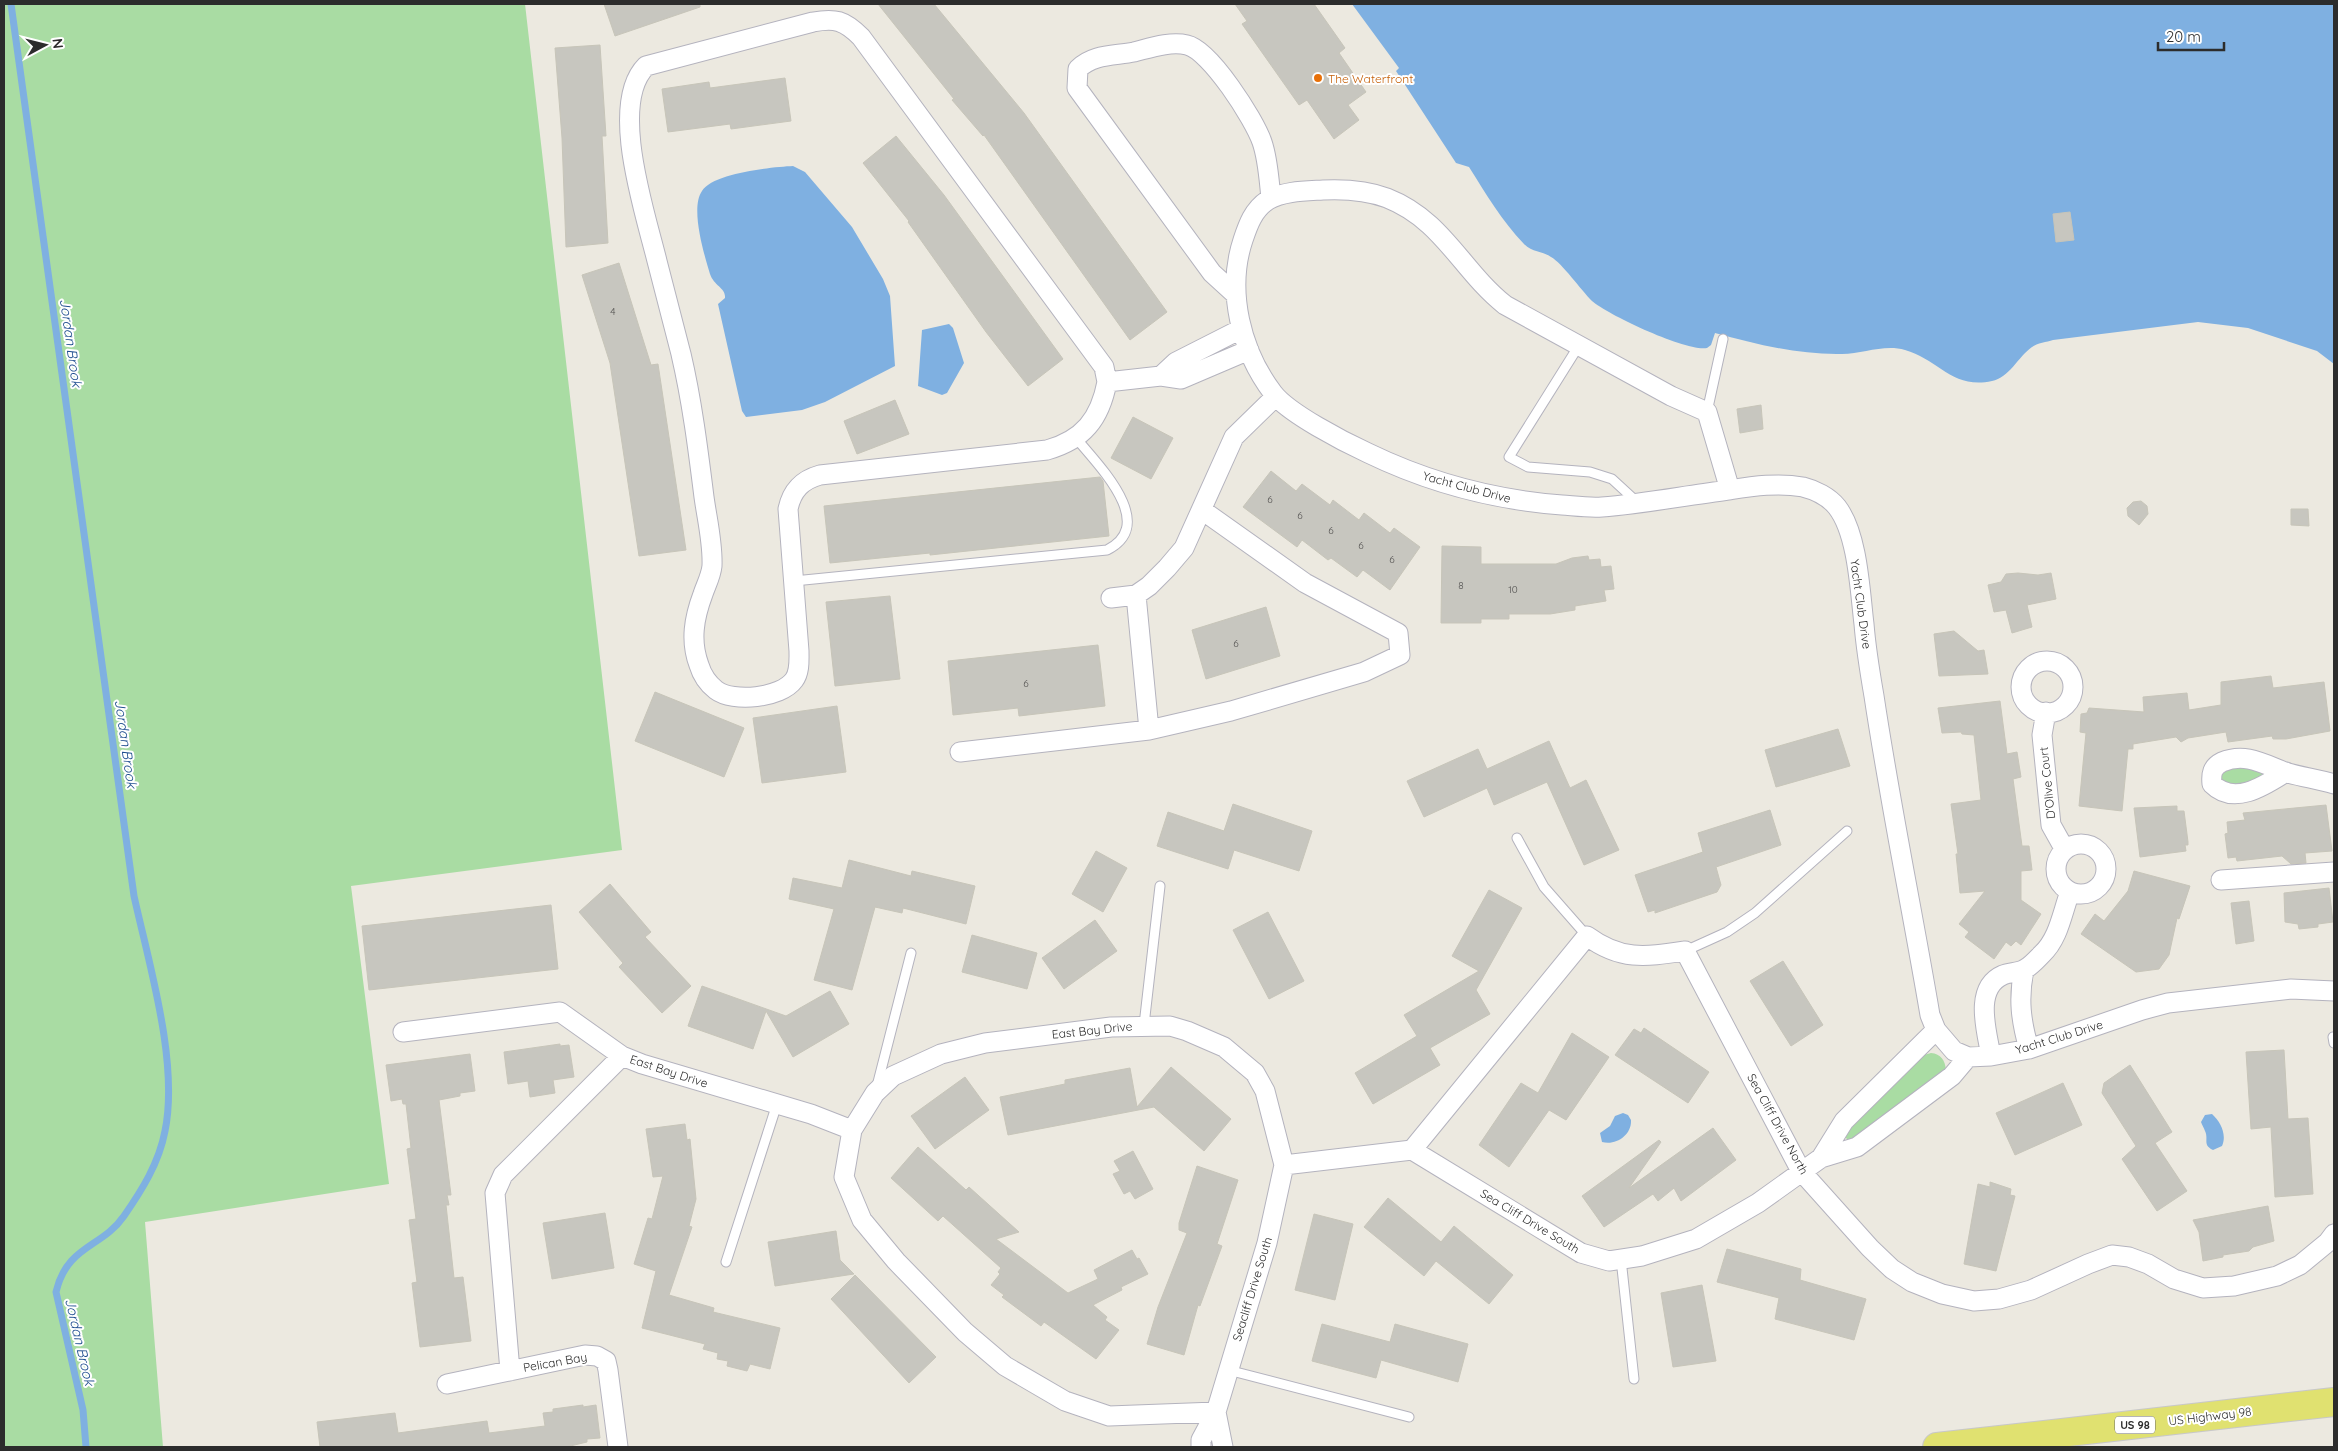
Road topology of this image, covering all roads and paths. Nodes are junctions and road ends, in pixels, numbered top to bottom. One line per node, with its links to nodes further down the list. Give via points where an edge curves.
1 (1271, 198): 2 (street, Yacht Club Drive, via 1250,220 1240,249); 2 (street, via 1262,143 1256,127 1202,52 1187,45 1172,44 1098,57 1086,61 1078,69 1076,88 1212,273); 5 (street, via 1301,192 1354,190 1386,197 1424,219 1505,305)
2 (1236, 294): 3 (street, Yacht Club Drive)
3 (1241, 329): 6 (street, Yacht Club Drive); 7 (street, via 1176,362)
4 (1723, 339): 10 (lane)
5 (1578, 347): 10 (street); 13 (lane, via 1509,457 1528,467 1590,472 1612,479)
6 (1249, 350): 7 (street, via 1182,379); 9 (street, Yacht Club Drive)
7 (1161, 376): 8 (street)
8 (1107, 382): 11 (street, via 1104,400); 15 (street, via 1104,367 852,28 829,19 646,66 640,72 632,95 632,152 640,199 692,407 712,566 693,627 693,644 704,678 717,691 735,697 757,696 773,693 796,679 799,651)
9 (1275, 397): 13 (street, Yacht Club Drive, via 1322,429 1418,474 1519,501 1599,507); 14 (street, via 1234,437)
10 (1707, 412): 12 (street)
11 (1076, 438): 15 (street, via 1063,446 1046,450 808,478 798,486 788,509); 15 (lane, via 1125,504 1127,526 1124,537 1116,546 1107,550)
12 (1730, 490): 13 (street, Yacht Club Drive); 36 (street, Yacht Club Drive, via 1781,485 1805,488 1824,496 1837,508 1846,524 1856,560 1874,700 1930,1015)
13 (1637, 502)
14 (1202, 510): 16 (street, via 1184,548 1155,580); 19 (street, via 1305,583 1398,633 1400,655 1364,672)
15 (794, 581)
16 (1136, 595): 17 (street); 19 (street)
17 (1111, 598)
18 (2046, 712): 25 (street, D'Olive Court, via 2042,734 2051,826)
19 (1149, 730): 20 (street)
20 (960, 752)
21 (2286, 772): 22 (street)
22 (2334, 784)
23 (1847, 831): 31 (lane, via 1755,913 1727,932)
24 (1517, 838): 30 (lane, via 1544,888)
25 (2065, 850): 29 (street, via 2056,864 2056,872 2058,880); 29 (street, via 2088,845 2096,848 2105,862 2104,878 2094,891 2086,894)
26 (2334, 872): 27 (street)
27 (2221, 880)
28 (1160, 886): 35 (lane)
29 (2070, 892): 33 (street, via 2056,935 2044,953)
30 (1587, 936): 31 (street, via 1603,948 1631,956); 45 (street)
31 (1685, 951): 48 (street, Sea Cliff Drive North)
32 (911, 953): 42 (lane)
33 (2024, 970): 38 (street, via 2020,1009); 40 (street, via 1996,978 1988,990 1984,1013)
34 (2334, 991): 38 (street, Yacht Club Drive, via 2291,989 2168,1003)
35 (1144, 1025): 42 (street, East Bay Drive, via 984,1043 941,1054 893,1076); 47 (street, East Bay Drive, via 1170,1026 1210,1040 1224,1047 1255,1073 1265,1091)
36 (1936, 1030): 41 (street, Yacht Club Drive, via 1954,1051); 46 (street, Sea Cliff Drive North, via 1844,1121)
37 (403, 1032): 39 (street, East Bay Drive, via 560,1012)
38 (2029, 1049): 40 (street, Yacht Club Drive)
39 (622, 1056): 43 (street, East Bay Drive); 53 (street, via 503,1175 498,1184 495,1193)
40 (1991, 1056): 41 (street, Yacht Club Drive)
41 (1968, 1057): 46 (street, Sea Cliff Drive North, via 1952,1076 1857,1148)
42 (875, 1093): 44 (street, East Bay Drive)
43 (777, 1104): 44 (street, East Bay Drive); 51 (lane)
44 (852, 1130): 57 (street, East Bay Drive, via 844,1178 862,1220 896,1261 965,1332 1005,1366 1065,1401 1109,1416)
45 (1412, 1150): 47 (street); 50 (street, Sea Cliff Drive South, via 1581,1253 1609,1261)
46 (1821, 1158): 48 (street, Sea Cliff Drive South)
47 (1284, 1165): 52 (street, Seacliff Drive South, via 1267,1243)
48 (1801, 1171): 49 (street, Sea Cliff Drive North, via 1892,1269 1912,1282 1942,1294 1974,1301 1999,1299 2031,1290 2112,1255 2129,1257 2174,1279 2203,1288 2234,1286 2277,1276 2300,1265); 50 (street, Sea Cliff Drive South, via 1758,1203 1696,1239 1642,1256)
49 (2334, 1234)
50 (1621, 1259): 54 (lane)
51 (726, 1262)
52 (1228, 1370): 57 (street, Seacliff Drive South); 58 (lane)
53 (510, 1371): 55 (street, Pelican Bay); 59 (street, Pelican Bay, via 585,1355 606,1361)
54 (1634, 1379)
55 (448, 1384)
56 (2334, 1402): 62 (main road, US Highway 98 / US 98)
57 (1216, 1412): 60 (street, Seacliff Drive South, via 1201,1440); 61 (street, Seacliff Drive South)
58 (1409, 1417)
59 (618, 1447)
60 (1201, 1447)
61 (1223, 1447)
62 (1937, 1447)

